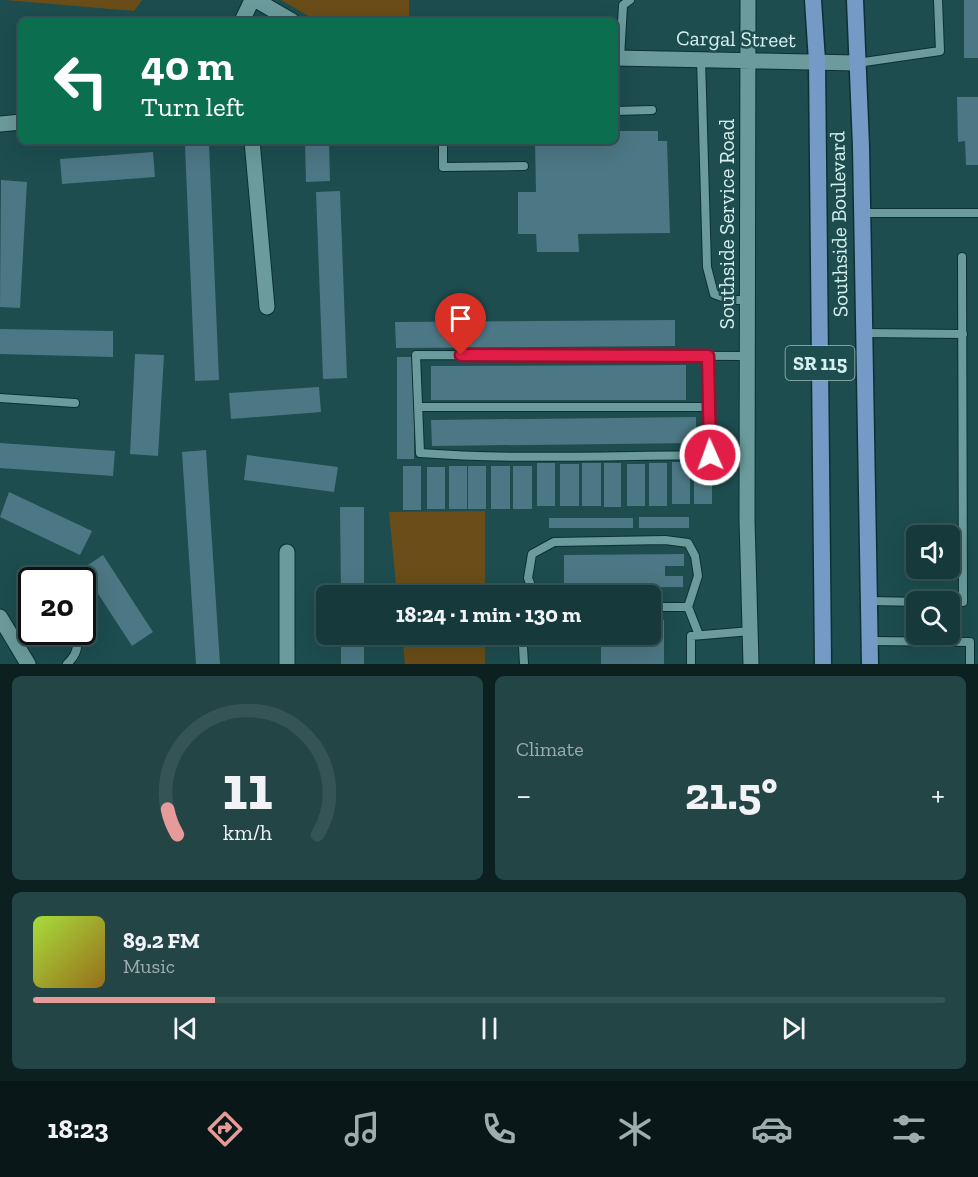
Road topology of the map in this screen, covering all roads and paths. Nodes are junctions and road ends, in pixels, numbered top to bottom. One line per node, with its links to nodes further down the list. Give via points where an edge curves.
1 (252, 0): 8 (street)
2 (256, 0): 9 (street)
3 (630, 0): 10 (lane, via 623,5)
4 (748, 0): 12 (street, Southside Service Road)
5 (813, 0): 13 (highway, Southside Boulevard / SR 115)
6 (855, 0): 14 (highway, Southside Boulevard / SR 115)
7 (938, 0): 14 (lane, via 940,51)
8 (243, 18)
9 (287, 18)
10 (618, 58): 11 (street, Cargal Street)
11 (701, 59): 12 (street, Cargal Street); 25 (lane, via 707,267 714,294 730,300)
12 (747, 59): 13 (street, Cargal Street); 25 (street, Southside Service Road)
13 (817, 61): 14 (street, Cargal Street); 56 (highway, Southside Boulevard / SR 115)
14 (857, 63): 22 (highway, Southside Boulevard / SR 115)
15 (652, 110): 16 (lane)
16 (618, 111)
17 (18, 122): 18 (street)
18 (0, 124)
19 (252, 144): 26 (street)
20 (443, 144): 21 (lane, via 443,167)
21 (525, 166)
22 (862, 213): 23 (lane); 27 (highway, Southside Boulevard / SR 115)
23 (978, 213)
24 (962, 257): 28 (lane)
25 (748, 300): 30 (street, Southside Service Road)
26 (267, 307)
27 (864, 333): 28 (lane); 39 (highway, Southside Boulevard / SR 115)
28 (963, 334): 41 (lane)
29 (708, 356): 30 (lane); 33 (lane, via 416,355); 34 (lane)
30 (749, 356): 36 (street, Southside Service Road)
31 (0, 398): 32 (lane)
32 (75, 403)
33 (418, 407): 34 (lane); 35 (lane, via 420,453 492,458)
34 (709, 407): 35 (lane)
35 (710, 455): 36 (lane)
36 (747, 455): 45 (street, Southside Service Road)
37 (287, 552): 52 (street)
38 (531, 585): 43 (lane, via 528,578 532,554 554,542 688,543 698,576)
39 (869, 601): 40 (lane); 47 (highway, Southside Boulevard / SR 115)
40 (906, 602)
41 (960, 602)
42 (661, 607): 43 (lane)
43 (688, 607): 46 (lane)
44 (0, 617): 50 (street)
45 (751, 630): 46 (lane); 55 (street, Southside Service Road)
46 (699, 635): 54 (lane, via 691,636)
47 (870, 642): 57 (highway, Southside Boulevard / SR 115); 58 (lane, via 970,642)
48 (78, 645): 51 (lane, via 75,657)
49 (523, 647): 53 (lane)
50 (28, 664)
51 (67, 664)
52 (287, 664)
53 (524, 664)
54 (691, 664)
55 (751, 664)
56 (823, 664)
57 (870, 664)
58 (970, 664)

